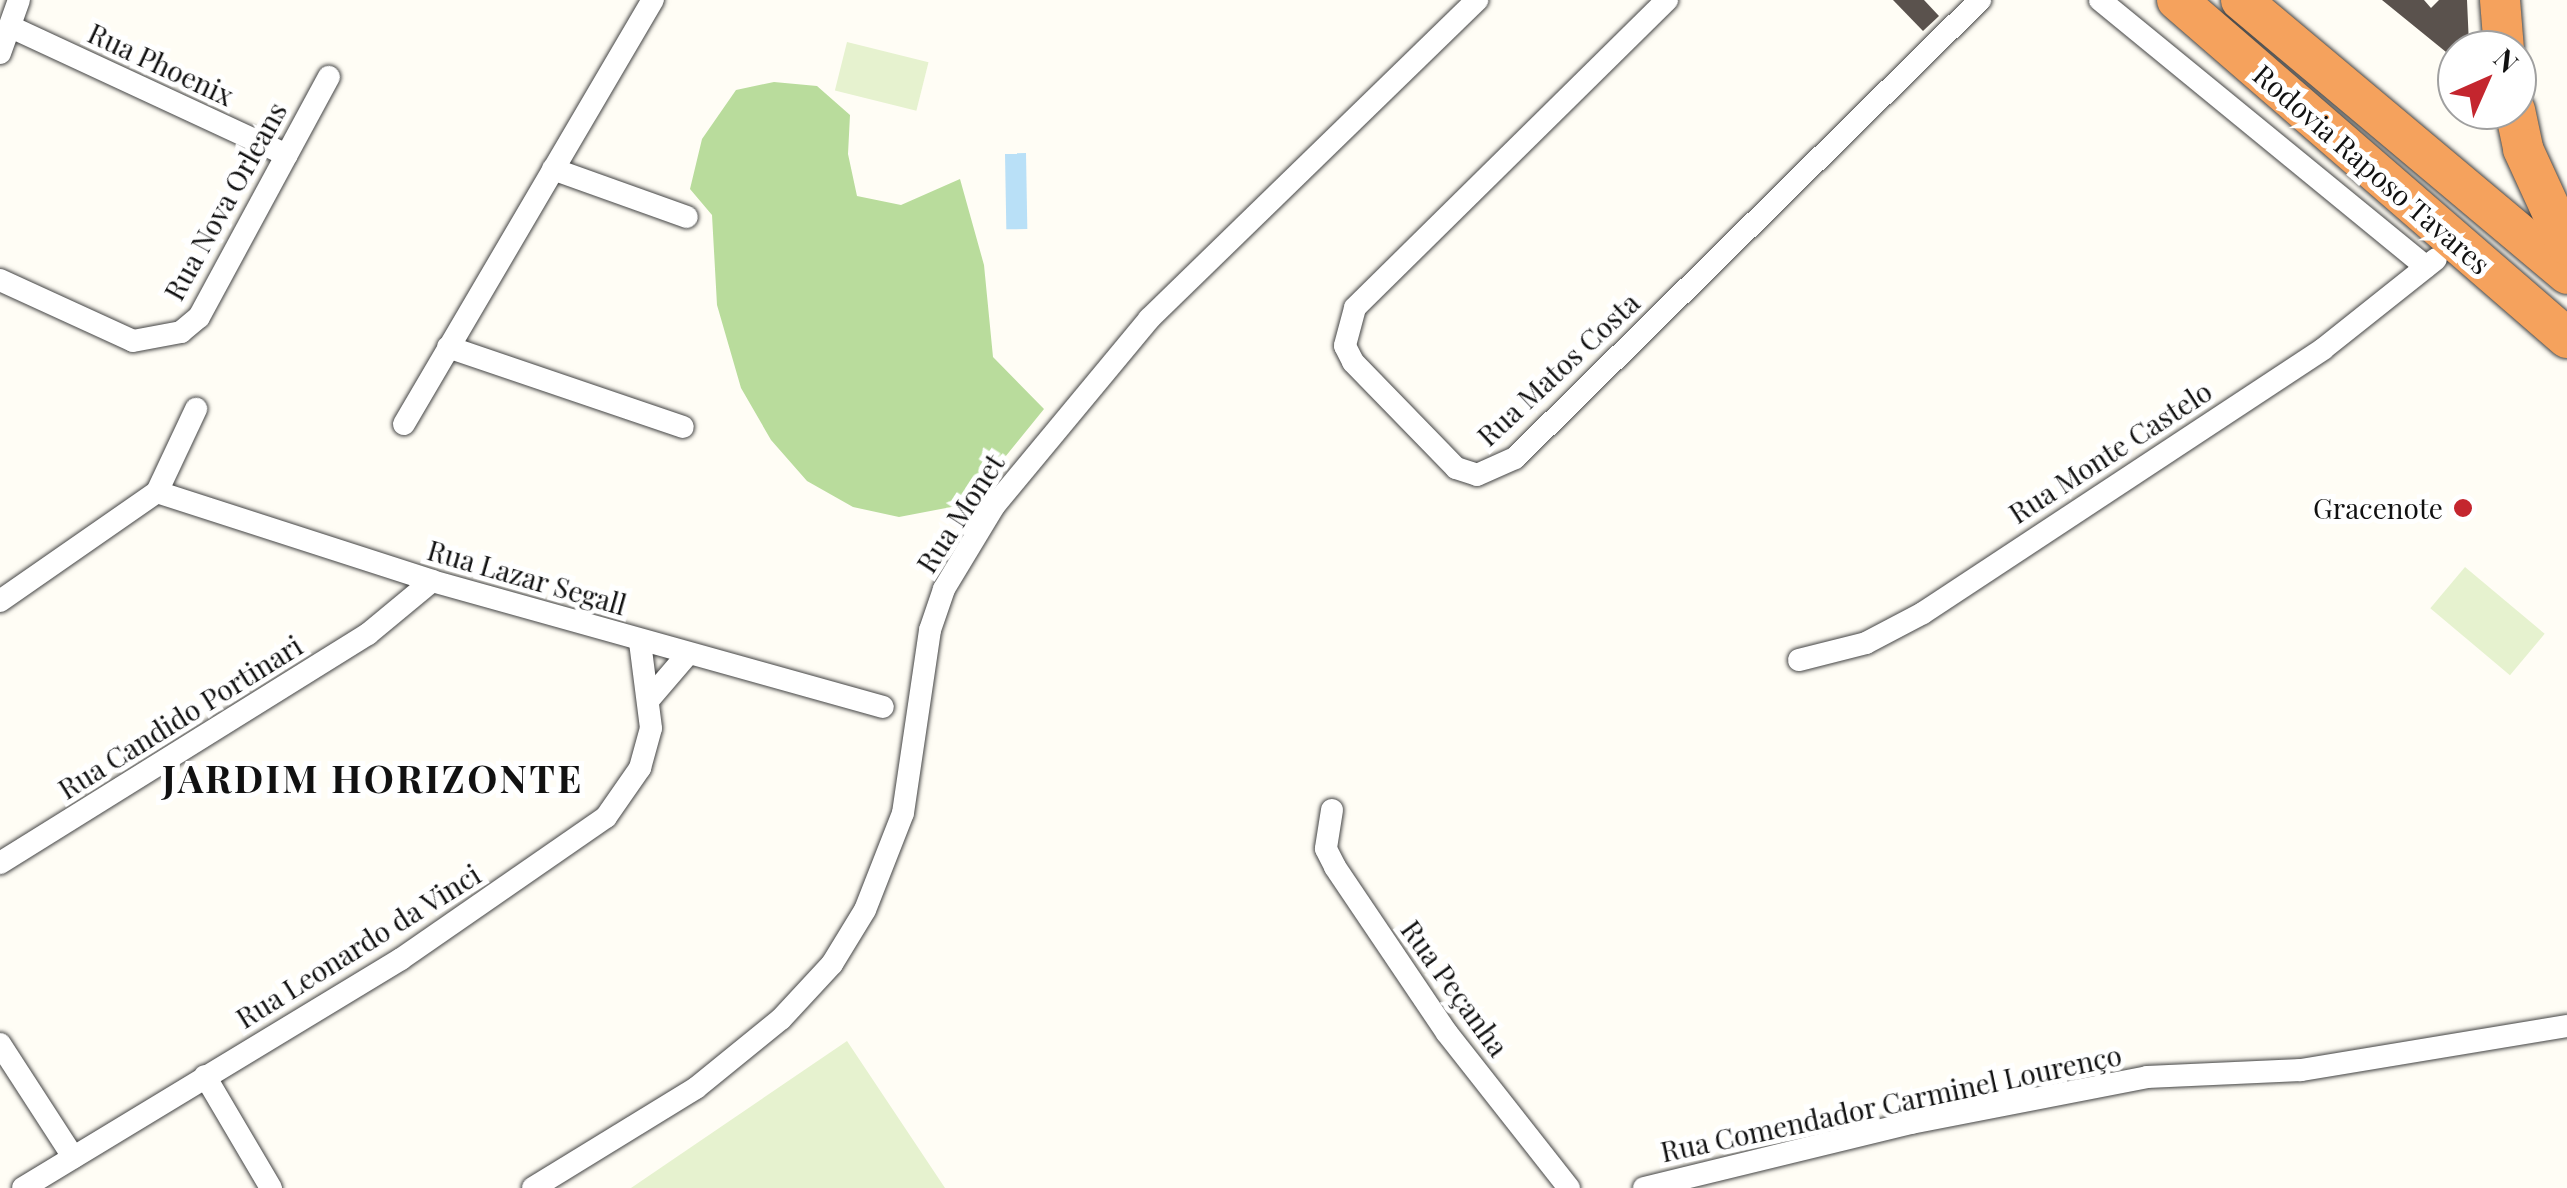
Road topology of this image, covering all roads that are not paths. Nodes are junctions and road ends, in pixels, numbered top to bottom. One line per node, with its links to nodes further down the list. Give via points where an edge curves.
1 (18, 0): 10 (street)
2 (653, 0): 16 (street)
3 (1477, 0): 47 (street, Rua Monet, via 1149,319 994,506 944,589 930,630 903,813 865,910 832,964 781,1019 696,1088)
4 (1668, 0): 5 (street, Rua Matos Costa, via 1354,308 1346,346 1352,362 1456,468 1477,474 1515,458)
5 (1980, 0)
6 (2100, 0): 20 (street)
7 (2177, 0): 18 (highway, Rodovia Raposo Tavares)
8 (2240, 0): 22 (highway, Rodovia Raposo Tavares)
9 (2500, 0): 11 (highway)
10 (10, 26): 12 (street); 15 (street, Rua Phoenix)
11 (2502, 30)
12 (0, 53)
13 (329, 77): 15 (street, Rua Nova Orleans)
14 (2519, 130): 19 (highway)
15 (287, 155): 23 (street, Rua Nova Orleans, via 199,317 160,340 133,341)
16 (554, 169): 17 (street); 25 (street)
17 (687, 217)
18 (2431, 218): 20 (street); 21 (highway, Rodovia Raposo Tavares)
19 (2567, 245)
20 (2431, 263): 21 (street); 36 (street, Rua Monte Castelo, via 2323,349 1923,614 1866,643)
21 (2482, 264): 24 (highway, Rodovia Raposo Tavares)
22 (2567, 274)
23 (0, 280)
24 (2567, 338)
25 (448, 347): 27 (street); 28 (street)
26 (196, 409): 29 (street)
27 (404, 424)
28 (683, 427)
29 (157, 492): 30 (street, Rua Lazar Segall); 32 (street)
30 (390, 568): 31 (street, Rua Lazar Segall); 33 (street)
31 (432, 581): 33 (street, Rua Candido Portinari); 34 (street, Rua Lazar Segall)
32 (0, 601)
33 (387, 615): 40 (street, Rua Candido Portinari, via 209,737)
34 (640, 642): 35 (street, Rua Lazar Segall); 37 (street, Rua Leonardo da Vinci)
35 (687, 656): 37 (street); 38 (street, Rua Lazar Segall)
36 (1799, 660)
37 (651, 697): 43 (street, Rua Leonardo da Vinci, via 640,768 606,817 401,959)
38 (883, 707)
39 (1332, 810): 48 (street, Rua Peçanha, via 1326,849 1335,867 1447,1033)
40 (0, 863)
41 (2567, 1026): 49 (street, Rua Comendador Carminel Lourenço, via 2301,1070 2147,1077 1911,1123)
42 (0, 1044): 44 (street)
43 (205, 1076): 44 (street, Rua Leonardo da Vinci); 46 (street)
44 (73, 1157): 45 (street, Rua Leonardo da Vinci)
45 (23, 1188)
46 (272, 1188)
47 (533, 1188)
48 (1568, 1188)
49 (1644, 1188)

